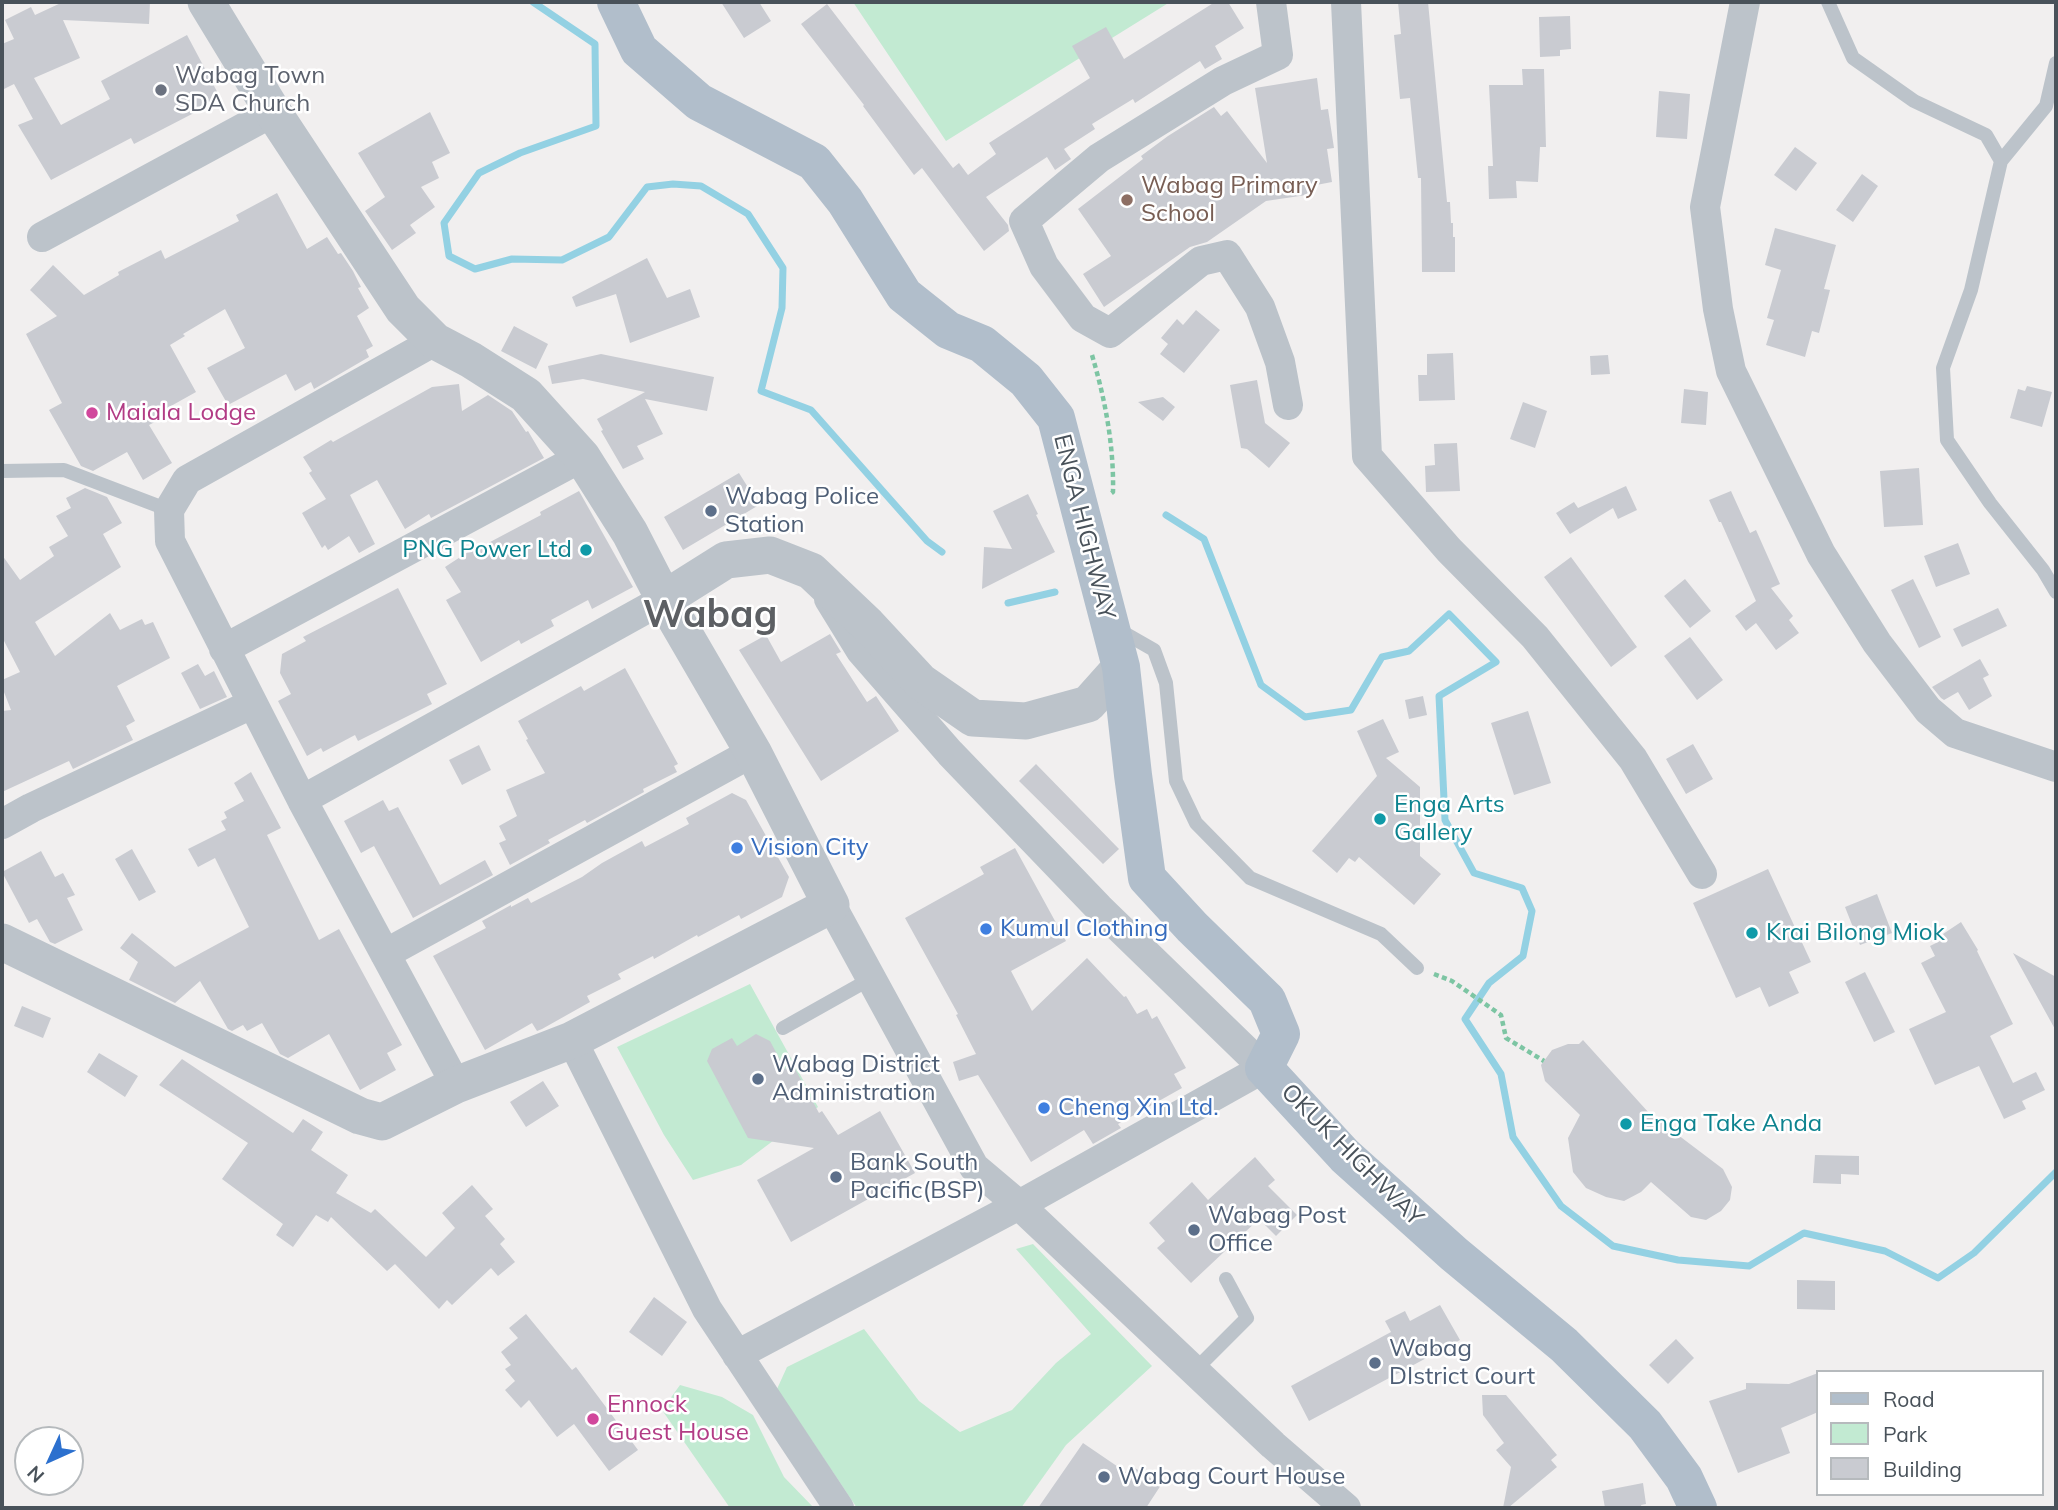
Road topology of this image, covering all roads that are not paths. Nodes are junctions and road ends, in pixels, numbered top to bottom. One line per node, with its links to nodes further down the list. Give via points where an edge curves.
1 (206, 2): 8 (street)
2 (617, 2): 19 (main road, ENGA HIGHWAY, via 639,50 699,102 814,162 845,201 904,295 948,330 982,344 1026,380 1056,418)
3 (1271, 2): 12 (street, via 1278,55 1223,81 1099,158 1024,221 1044,266 1083,318 1110,333 1201,261 1227,255 1260,307 1280,362)
4 (1346, 2): 27 (street, via 1367,456 1449,550 1535,637 1625,748)
5 (1745, 2): 24 (street, via 1705,207 1731,371 1821,554 1877,643 1928,710 1955,733)
6 (1828, 2): 9 (lane, via 1853,58 1914,101 1986,135)
7 (2056, 63): 9 (lane, via 2046,106)
8 (273, 112): 10 (street); 11 (street, via 403,309)
9 (2001, 161): 17 (lane, via 1971,290 1943,368 1947,440)
10 (42, 237)
11 (435, 341): 13 (street, via 526,395); 15 (street, via 187,480)
12 (1288, 405)
13 (582, 457): 18 (street, via 630,533); 20 (street)
14 (2, 471): 15 (lane, via 64,470)
15 (169, 510): 20 (street, via 170,541)
16 (811, 571): 18 (street, via 770,555 726,560); 21 (street, via 921,682 973,718 1026,721 1088,705); 35 (street, via 861,651 950,752 1098,908)
17 (2056, 592)
18 (664, 599): 23 (street); 25 (street)
19 (1109, 624): 21 (main road, ENGA HIGHWAY); 31 (lane, via 1154,650 1166,683 1176,781 1196,822 1250,878 1381,934)
20 (224, 649): 22 (street)
21 (1121, 667): 35 (main road, OKUK HIGHWAY, via 1147,878 1267,1000 1281,1034)
22 (252, 704): 25 (street); 26 (street)
23 (753, 752): 28 (street); 30 (street)
24 (2056, 767)
25 (302, 800): 30 (street)
26 (2, 824)
27 (1702, 874)
28 (831, 905): 32 (street); 34 (street)
29 (2, 942): 36 (street, via 360,1116 382,1122)
30 (384, 954): 36 (street)
31 (1417, 968)
32 (872, 978): 33 (lane); 37 (street, via 974,1167)
33 (783, 1028)
34 (572, 1040): 36 (street); 39 (street, via 707,1309)
35 (1264, 1068): 37 (street); 43 (main road, OKUK HIGHWAY, via 1345,1156 1564,1345 1645,1425 1684,1478)
36 (456, 1085)
37 (1019, 1205): 39 (street); 40 (street)
38 (1226, 1279): 40 (lane, via 1247,1318)
39 (737, 1355): 41 (street)
40 (1195, 1370): 42 (street)
41 (839, 1508)
42 (1346, 1508)
43 (1698, 1508)

